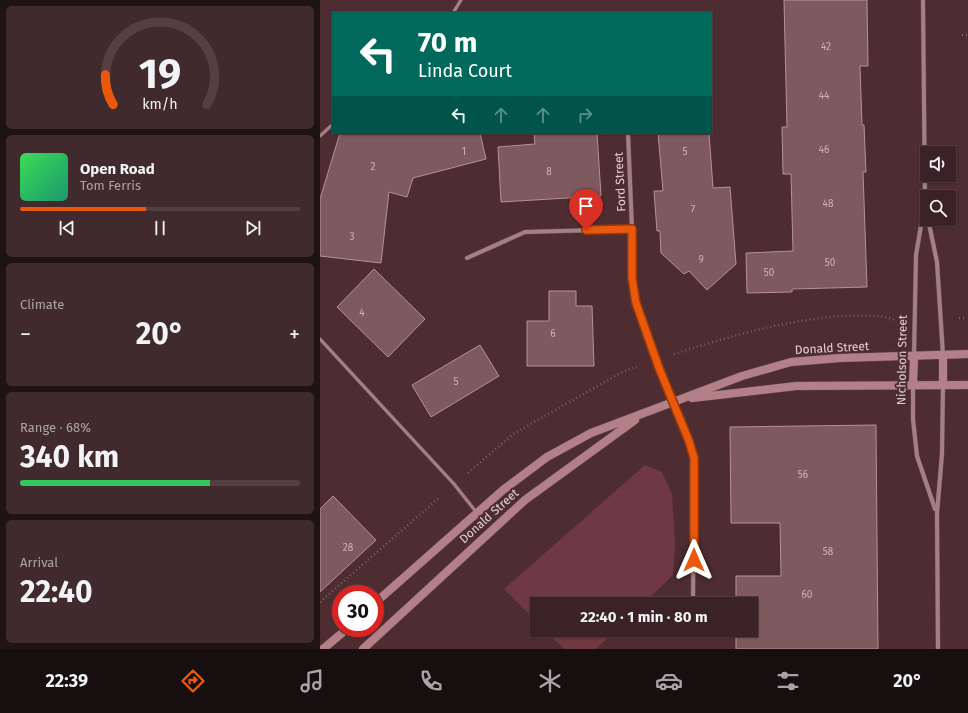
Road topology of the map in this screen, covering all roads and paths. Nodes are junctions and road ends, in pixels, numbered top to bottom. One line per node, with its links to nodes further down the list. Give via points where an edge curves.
1 (461, 0): 3 (lane)
2 (923, 0): 9 (street, Nicholson Street)
3 (454, 12)
4 (962, 35): 5 (path)
5 (968, 35)
6 (332, 125): 8 (lane)
7 (628, 134): 12 (street, Ford Street)
8 (320, 136)
9 (925, 190)
10 (921, 226): 17 (street, Nicholson Street, via 916,255)
11 (929, 226): 16 (street, Nicholson Street, via 937,262)
12 (632, 229): 13 (street, via 525,232); 21 (street, Ford Street, via 632,278 636,303)
13 (467, 258)
14 (320, 339): 24 (lane, via 454,484)
15 (968, 354): 16 (street, Donald Street)
16 (943, 355): 17 (street, Donald Street); 19 (street, Nicholson Street)
17 (914, 357): 18 (street, Nicholson Street); 21 (street, Donald Street, via 833,358 791,362 754,372)
18 (913, 385): 19 (street, Donald Street); 21 (street, Donald Street, via 796,386); 23 (street, Nicholson Street, via 917,456)
19 (943, 385): 20 (street, Donald Street); 23 (street, Nicholson Street, via 942,454)
20 (968, 385)
21 (676, 400): 22 (street, Donald Street); 26 (street, Ford Street, via 694,458)
22 (642, 415): 24 (street, Donald Street, via 591,433 564,447 528,471); 29 (street, Donald Street, via 525,500)
23 (937, 513): 30 (street, Nicholson Street)
24 (478, 514): 25 (street, Donald Street)
25 (384, 595)
26 (693, 597)
27 (337, 637): 28 (street)
28 (323, 649)
29 (363, 649)
30 (938, 649)

